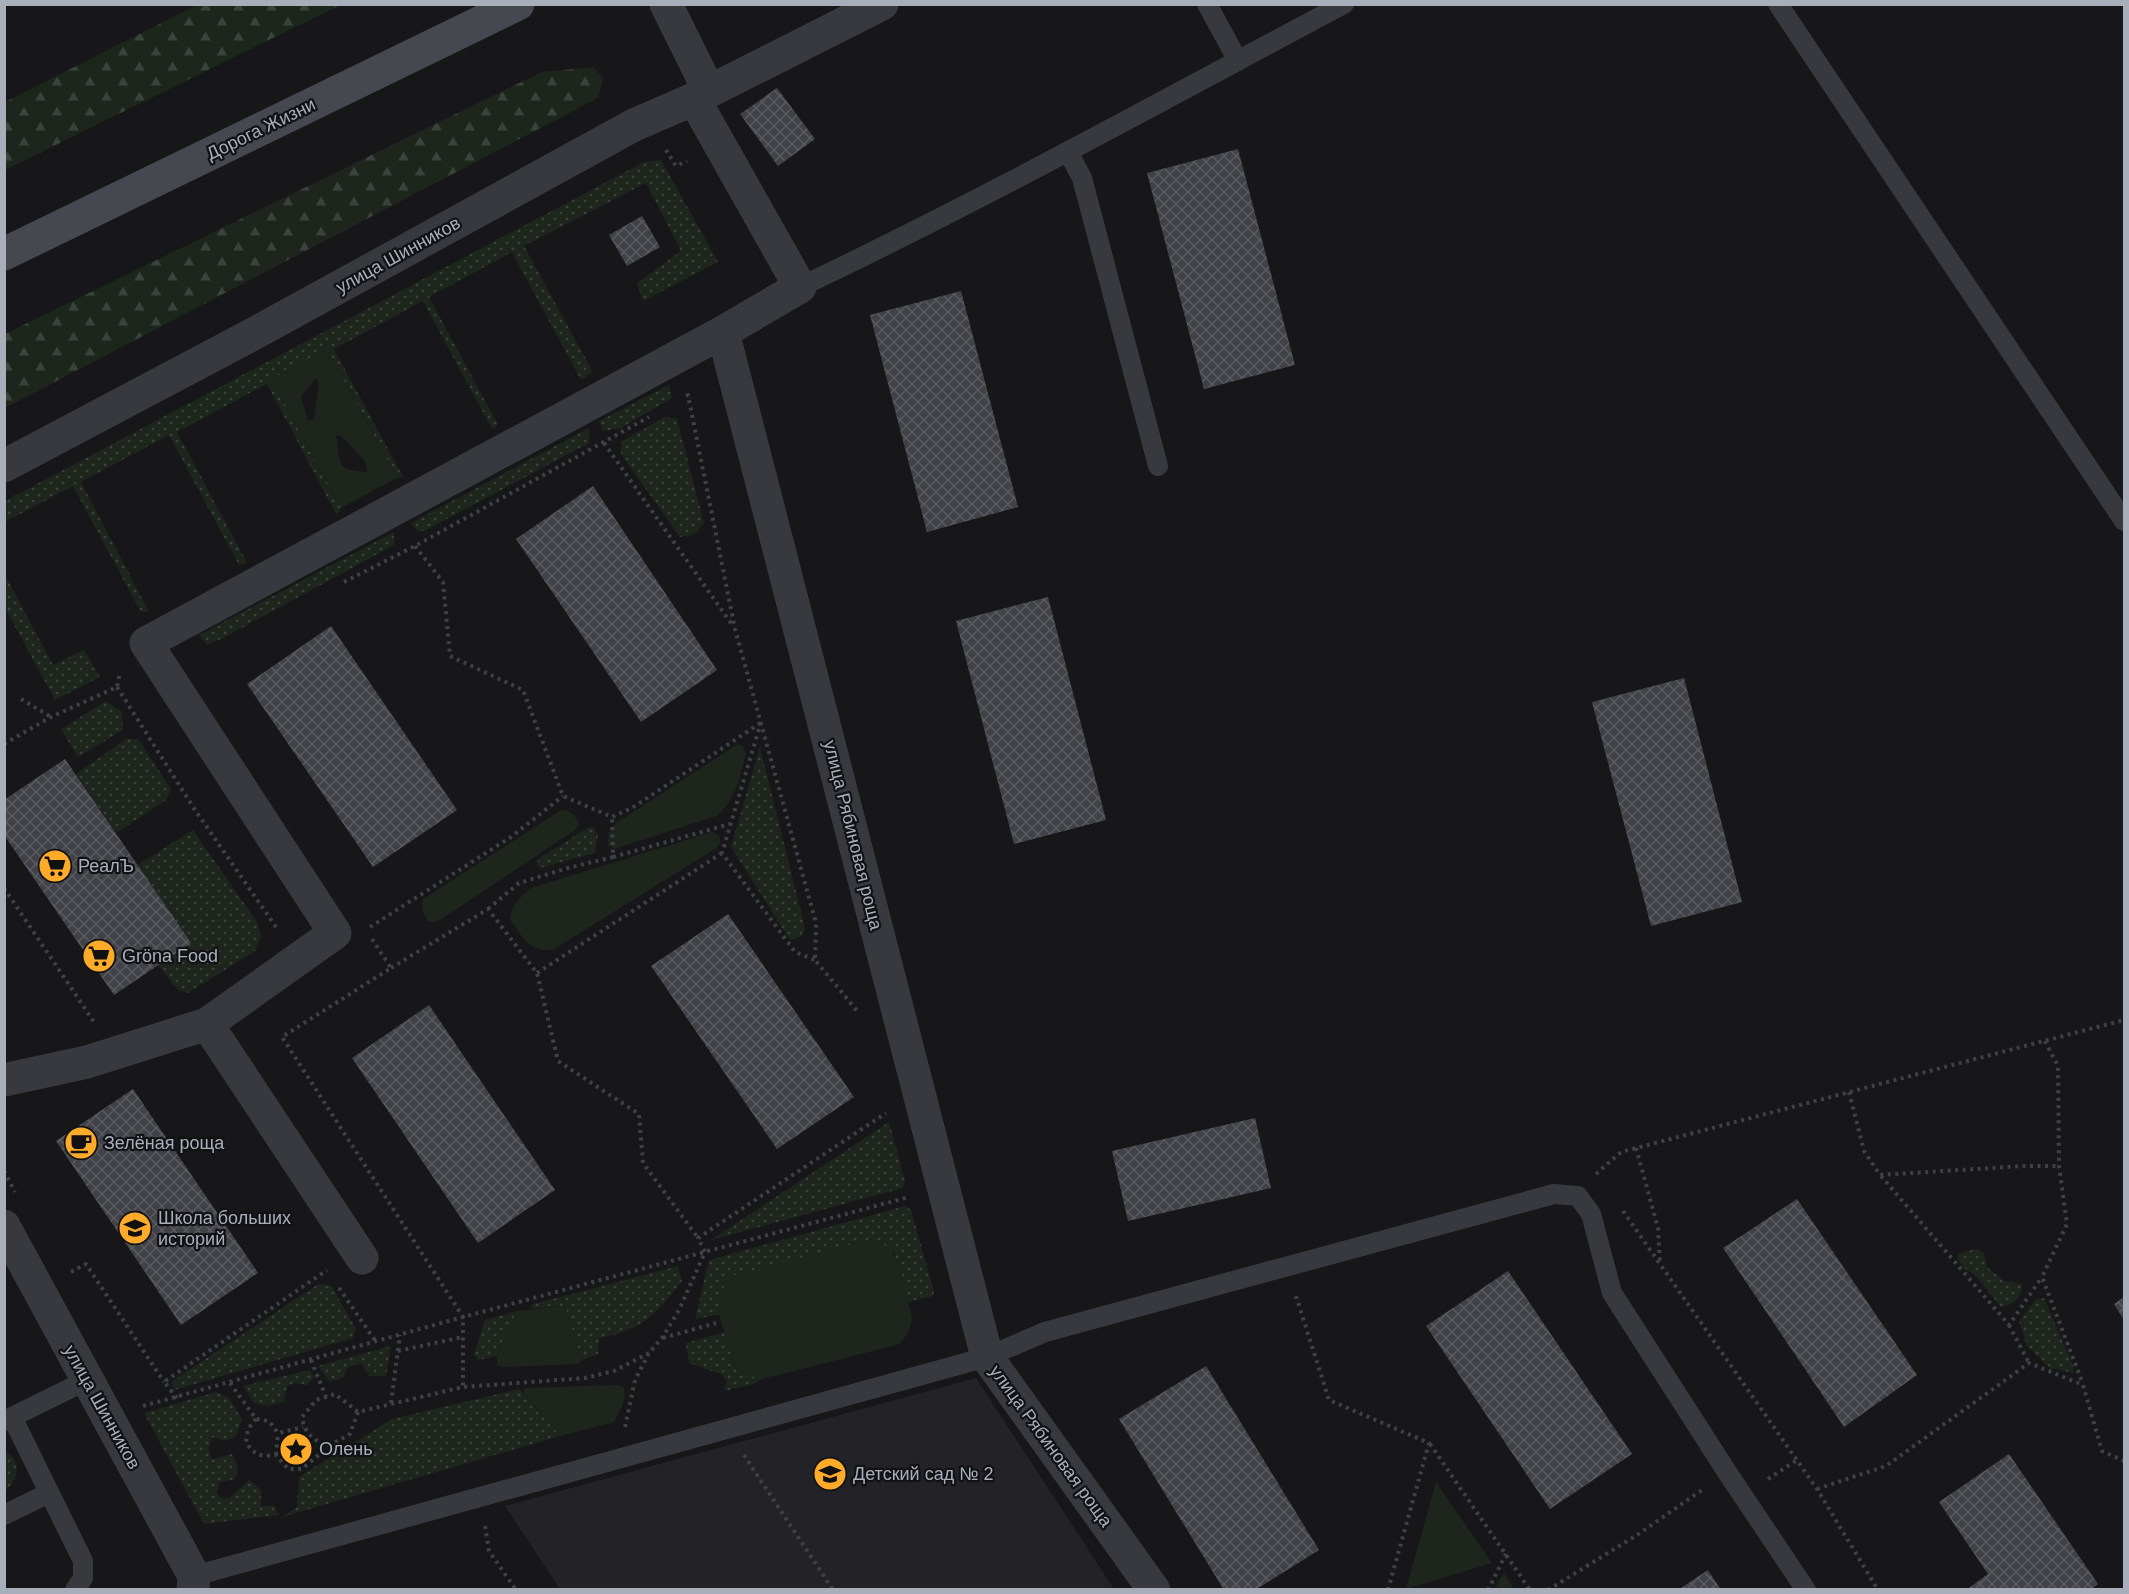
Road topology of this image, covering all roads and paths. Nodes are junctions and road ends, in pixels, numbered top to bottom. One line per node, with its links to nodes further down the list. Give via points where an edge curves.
1 (518, 4): 10 (main road, Дорога Жизни)
2 (666, 4): 8 (street)
3 (882, 4): 8 (street, улица Шинников)
4 (1207, 4): 7 (lane)
5 (1344, 4): 7 (lane)
6 (1778, 4): 19 (lane)
7 (1238, 61): 9 (lane)
8 (702, 95): 11 (street); 17 (street, улица Шинников, via 634,125 247,338)
9 (1068, 152): 11 (lane); 18 (lane, via 1082,178)
10 (4, 254)
11 (800, 287): 12 (street)
12 (723, 332): 14 (street); 76 (street, улица Рябиновая роща)
13 (679, 400): 22 (path, via 688,395)
14 (585, 407): 16 (path); 42 (street, via 146,643 334,933)
15 (651, 416): 16 (path)
16 (604, 443): 20 (path); 22 (path)
17 (4, 466)
18 (1158, 466)
19 (2124, 521)
20 (415, 546): 21 (path); 29 (path, via 443,582 450,656 523,690)
21 (343, 582)
22 (735, 629): 27 (path)
23 (120, 669): 24 (path)
24 (117, 687): 26 (path); 36 (path)
25 (21, 699): 26 (path)
26 (51, 717): 28 (path)
27 (762, 722): 30 (path, via 632,808); 31 (path); 37 (path, via 816,923)
28 (4, 744)
29 (563, 796): 30 (path); 38 (path, via 511,837 366,929)
30 (612, 817): 33 (path)
31 (730, 824): 32 (path); 33 (path)
32 (722, 853): 37 (path, via 795,952); 39 (path)
33 (613, 858): 35 (path, via 519,883)
34 (4, 888): 43 (path, via 95,1023)
35 (488, 909): 38 (path); 39 (path)
36 (281, 935)
37 (815, 960): 40 (path)
38 (391, 968): 67 (path, via 282,1037)
39 (537, 973): 58 (path, via 558,1061 639,1114 643,1163)
40 (864, 1019)
41 (2124, 1020): 44 (path)
42 (207, 1024): 45 (street, via 87,1062); 59 (street)
43 (85, 1025)
44 (2045, 1041): 46 (path); 49 (path, via 2058,1066)
45 (4, 1080)
46 (1850, 1092): 48 (path); 52 (path, via 1864,1151)
47 (894, 1108): 58 (path)
48 (1636, 1147): 51 (path, via 1620,1152); 62 (path, via 1658,1228)
49 (2059, 1166): 52 (path); 66 (path, via 2067,1224)
50 (4, 1171): 57 (path)
51 (1597, 1173): 53 (path); 55 (path)
52 (1880, 1175): 69 (path)
53 (1604, 1183)
54 (918, 1194): 60 (path)
55 (1578, 1196): 63 (lane, via 1554,1194); 99 (lane, via 1591,1214 1612,1293)
56 (1622, 1210): 62 (path)
57 (12, 1213): 79 (street, улица Шинников)
58 (698, 1238): 60 (path)
59 (357, 1251): 64 (path)
60 (705, 1251): 67 (path); 72 (path)
61 (321, 1260): 64 (path)
62 (1660, 1264): 100 (path)
63 (1286, 1267): 76 (lane, via 1045,1332); 95 (path, via 1329,1400)
64 (327, 1270): 73 (path); 80 (path)
65 (67, 1274): 80 (path, via 86,1264)
66 (2042, 1276): 69 (path); 82 (path)
67 (463, 1317): 70 (path); 71 (path)
68 (716, 1323): 72 (path)
69 (2009, 1325): 78 (path)
70 (400, 1335): 73 (path); 74 (path)
71 (463, 1337): 74 (path); 83 (path)
72 (662, 1338): 75 (path)
73 (376, 1342): 77 (path)
74 (398, 1351): 86 (path)
75 (649, 1353): 83 (path, via 614,1371 585,1378); 91 (path, via 635,1380 624,1428)
76 (987, 1357): 93 (lane); 109 (street, улица Рябиновая роща)
77 (311, 1360): 81 (path); 84 (path)
78 (2029, 1363): 82 (path); 100 (path, via 1886,1466)
79 (87, 1380): 89 (lane); 105 (street, улица Шинников)
80 (164, 1382): 85 (path)
81 (230, 1383): 85 (path); 90 (path)
82 (2083, 1385): 98 (path, via 2102,1451)
83 (463, 1387): 86 (path)
84 (326, 1396): 88 (path, via 335,1394); 92 (path, via 316,1400 302,1417)
85 (177, 1398): 87 (path)
86 (391, 1403): 88 (path)
87 (142, 1407)
88 (358, 1412): 96 (path, via 350,1434)
89 (8, 1419): 101 (lane)
90 (256, 1419): 94 (path, via 269,1421); 97 (path, via 248,1429 246,1442 253,1453)
91 (636, 1425)
92 (303, 1427): 94 (path); 96 (path, via 318,1443)
93 (735, 1428): 102 (lane); 108 (path, via 742,1452)
94 (278, 1433): 97 (path)
95 (1429, 1443): 104 (path); 110 (path)
96 (329, 1446): 97 (path, via 302,1469 288,1469)
97 (276, 1455)
98 (2124, 1461)
99 (1727, 1472): 113 (path, via 1637,1535); 114 (lane)
100 (1817, 1489): 115 (path)
101 (49, 1493): 103 (lane); 106 (lane, via 83,1562 83,1578)
102 (480, 1497): 105 (lane); 107 (path, via 489,1551)
103 (4, 1515)
104 (1506, 1554): 111 (path); 112 (path)
105 (194, 1583)
106 (75, 1590)
107 (516, 1590)
108 (833, 1590)
109 (1154, 1590)
110 (1388, 1590)
111 (1488, 1590)
112 (1530, 1590)
113 (1548, 1590)
114 (1806, 1590)
115 (1878, 1590)

